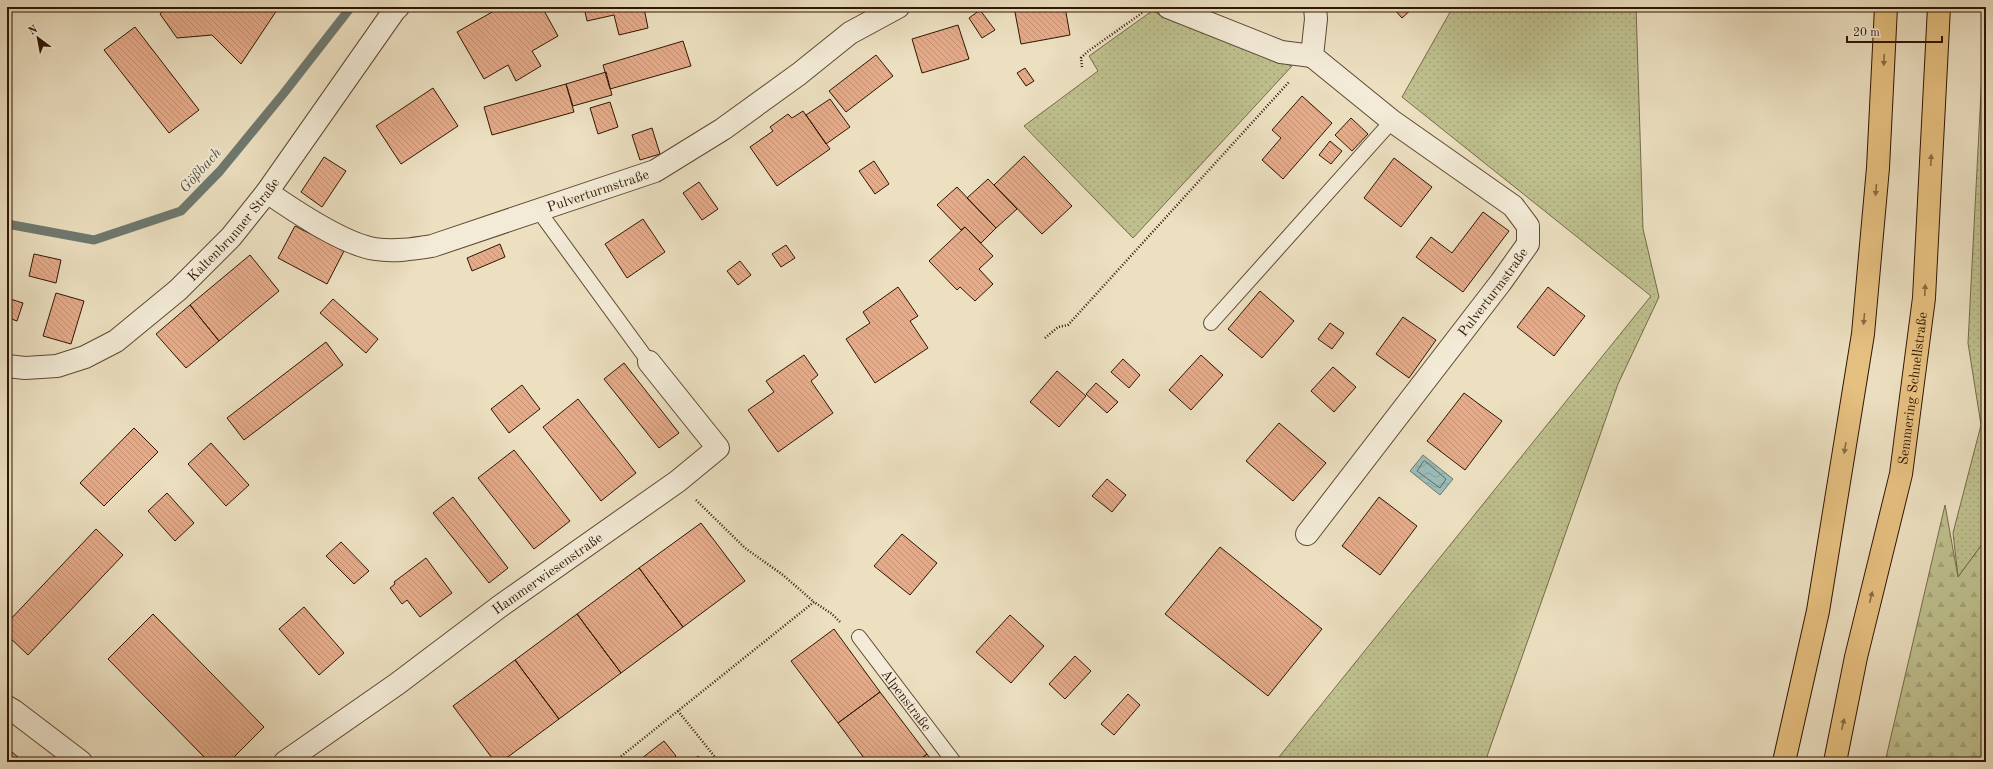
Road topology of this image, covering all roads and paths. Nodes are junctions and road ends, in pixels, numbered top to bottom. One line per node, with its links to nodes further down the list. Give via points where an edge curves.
1 (398, 7): 11 (street, Kaltenbrunner Straße)
2 (898, 7): 12 (street, Pulverturmstraße, via 850,33 723,129 655,171)
3 (1168, 7): 8 (street, via 1281,52)
4 (1315, 7): 8 (street)
5 (1886, 7): 29 (highway, one-way to 29, via 1878,168 1863,334 1818,611)
6 (1939, 7): 30 (highway, Semmering Schnellstraße, one-way to 6, via 1856,657 1901,474 1924,298)
7 (1144, 11): 9 (path, via 1087,52 1081,58)
8 (1312, 56): 10 (street, Pulverturmstraße); 14 (path, via 1068,325 1058,327)
9 (1082, 67)
10 (1392, 120): 13 (lane); 18 (street, Pulverturmstraße, via 1513,206 1528,226 1528,244 1502,282)
11 (267, 192): 12 (street, Pulverturmstraße, via 338,236 374,248 406,250 432,246); 16 (street, Kaltenbrunner Straße, via 231,237 178,290 116,341 85,357 57,366)
12 (538, 210): 15 (lane)
13 (1211, 324)
14 (1046, 338)
15 (649, 362): 17 (street, Hammerwiesenstraße, via 718,448)
16 (7, 366)
17 (678, 481): 19 (path, via 745,548 783,575); 25 (street, Hammerwiesenstraße)
18 (1307, 534)
19 (814, 602): 20 (path); 23 (path)
20 (837, 619)
21 (859, 638): 28 (lane, Alpenstraße)
22 (7, 708): 24 (street)
23 (678, 710): 26 (path); 27 (path)
24 (82, 762)
25 (285, 762)
26 (614, 762)
27 (720, 762)
28 (954, 762)
29 (1784, 762)
30 (1835, 762)

